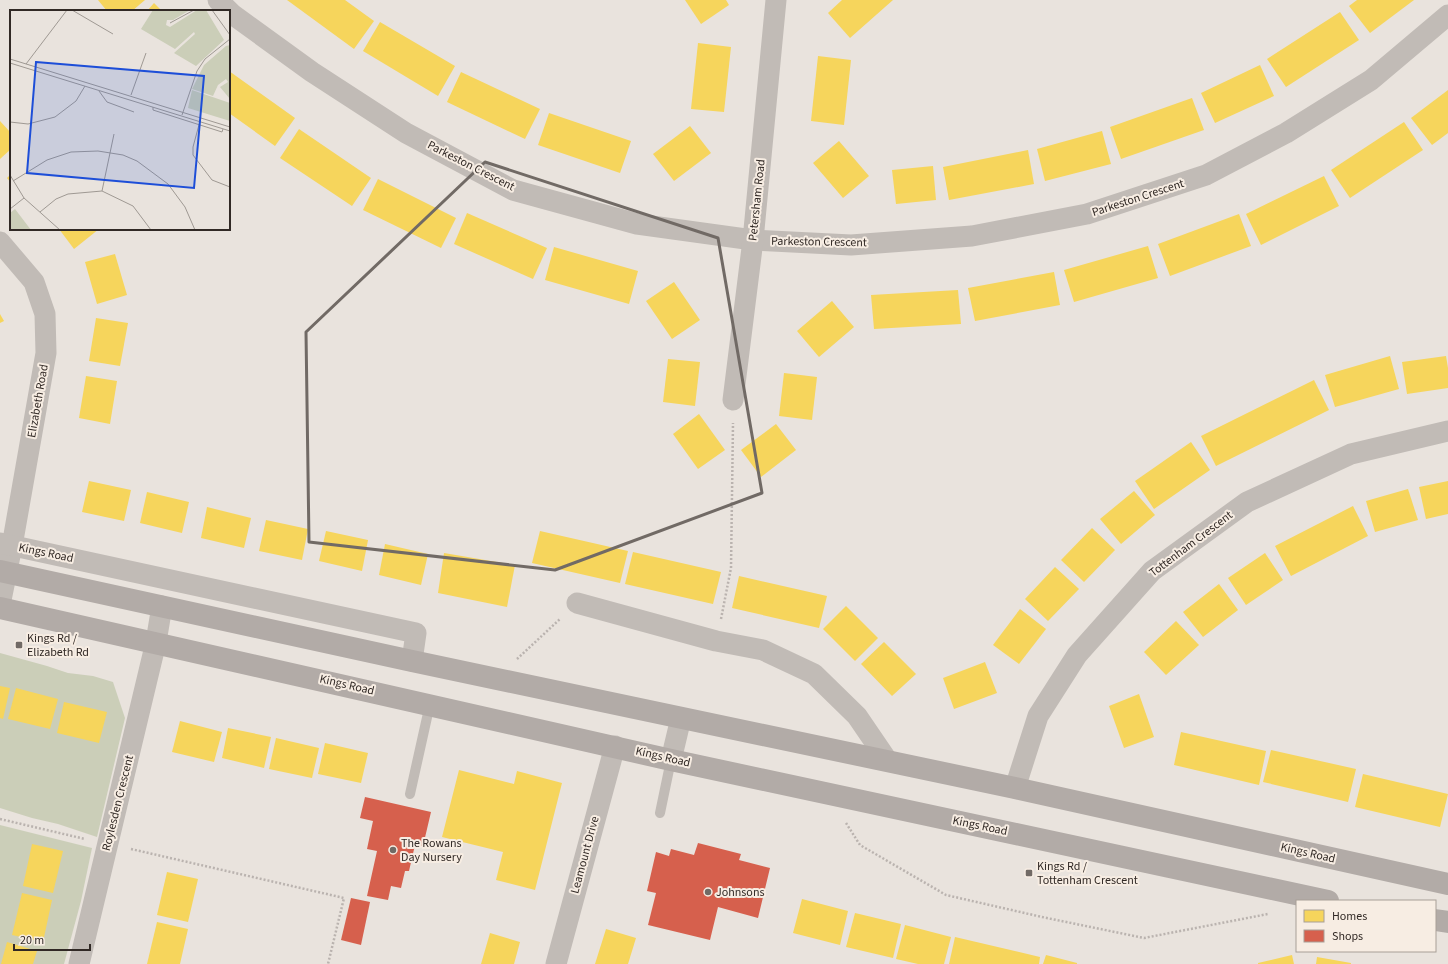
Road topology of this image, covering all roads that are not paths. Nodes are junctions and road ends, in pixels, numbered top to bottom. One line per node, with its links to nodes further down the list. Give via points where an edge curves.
1 (218, 0): 3 (street, Parkeston Crescent)
2 (776, 0): 6 (street, Petersham Road)
3 (228, 10)
4 (230, 12): 6 (street, Parkeston Crescent, via 312,72 413,136 513,190 637,224)
5 (1448, 15): 6 (street, Parkeston Crescent, via 1371,80 1286,132 1206,175 1110,207 1087,214 972,236 850,245)
6 (753, 240): 8 (street, Petersham Road)
7 (0, 242): 10 (street, Elizabeth Road, via 34,282 45,314 46,353)
8 (733, 400)
9 (1448, 431): 22 (street, Tottenham Crescent, via 1351,454 1247,502 1152,571 1077,655 1038,716)
10 (6, 544): 11 (street, Elizabeth Road); 16 (street, Kings Road, via 416,633)
11 (3, 572): 13 (street, Elizabeth Road); 14 (main road, Kings Road)
12 (577, 604): 21 (street, via 716,641 763,650 814,674 857,716)
13 (0, 606): 15 (main road, Kings Road)
14 (162, 606): 15 (street, Roylesden Crescent); 16 (main road, Kings Road)
15 (156, 642): 17 (main road, Kings Road); 29 (street, Roylesden Crescent)
16 (412, 661): 18 (main road, Kings Road)
17 (430, 704): 19 (main road, Kings Road); 23 (lane)
18 (682, 718): 20 (street); 21 (main road, Kings Road)
19 (615, 746): 20 (main road, Kings Road); 30 (street, Leamount Drive)
20 (671, 760): 24 (lane); 26 (main road, Kings Road)
21 (887, 760): 22 (main road, Kings Road)
22 (1015, 788): 25 (main road, Kings Road)
23 (410, 794)
24 (660, 813)
25 (1448, 884)
26 (1323, 900)
27 (1436, 920): 28 (main road)
28 (1448, 922)
29 (79, 964)
30 (556, 964)

